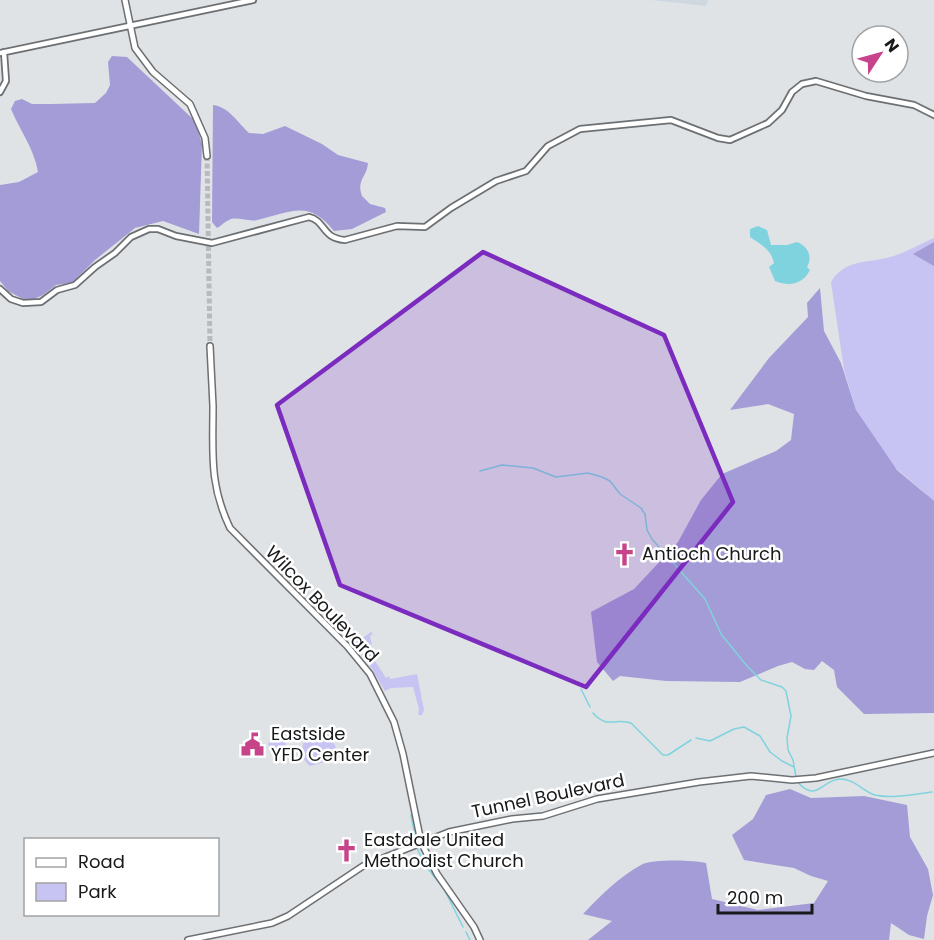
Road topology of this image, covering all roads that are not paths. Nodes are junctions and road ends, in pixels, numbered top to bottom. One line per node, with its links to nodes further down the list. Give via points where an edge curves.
1 (125, 0): 3 (main road)
2 (253, 0): 3 (street)
3 (129, 27): 4 (street); 7 (main road, via 141,58 195,112)
4 (2, 53): 5 (street, via 6,81)
5 (0, 92)
6 (934, 115): 8 (street, via 914,105 816,81 802,84 792,92 782,110 768,123 730,140 671,120 580,129 548,146 526,171 496,181 425,227 397,226 337,240 309,217 212,243 149,228 131,237 75,285 57,290 41,302 23,303)
7 (207, 156)
8 (0, 289)
9 (210, 346): 11 (main road, Wilcox Boulevard, via 212,474 222,512 230,528 370,674 394,722)
10 (934, 753): 11 (main road, Tunnel Boulevard, via 816,778 751,776 597,799 543,816 449,832)
11 (421, 842): 12 (main road, Tunnel Boulevard, via 363,866 272,923); 13 (main road, Wilcox Boulevard)
12 (188, 940)
13 (480, 940)

